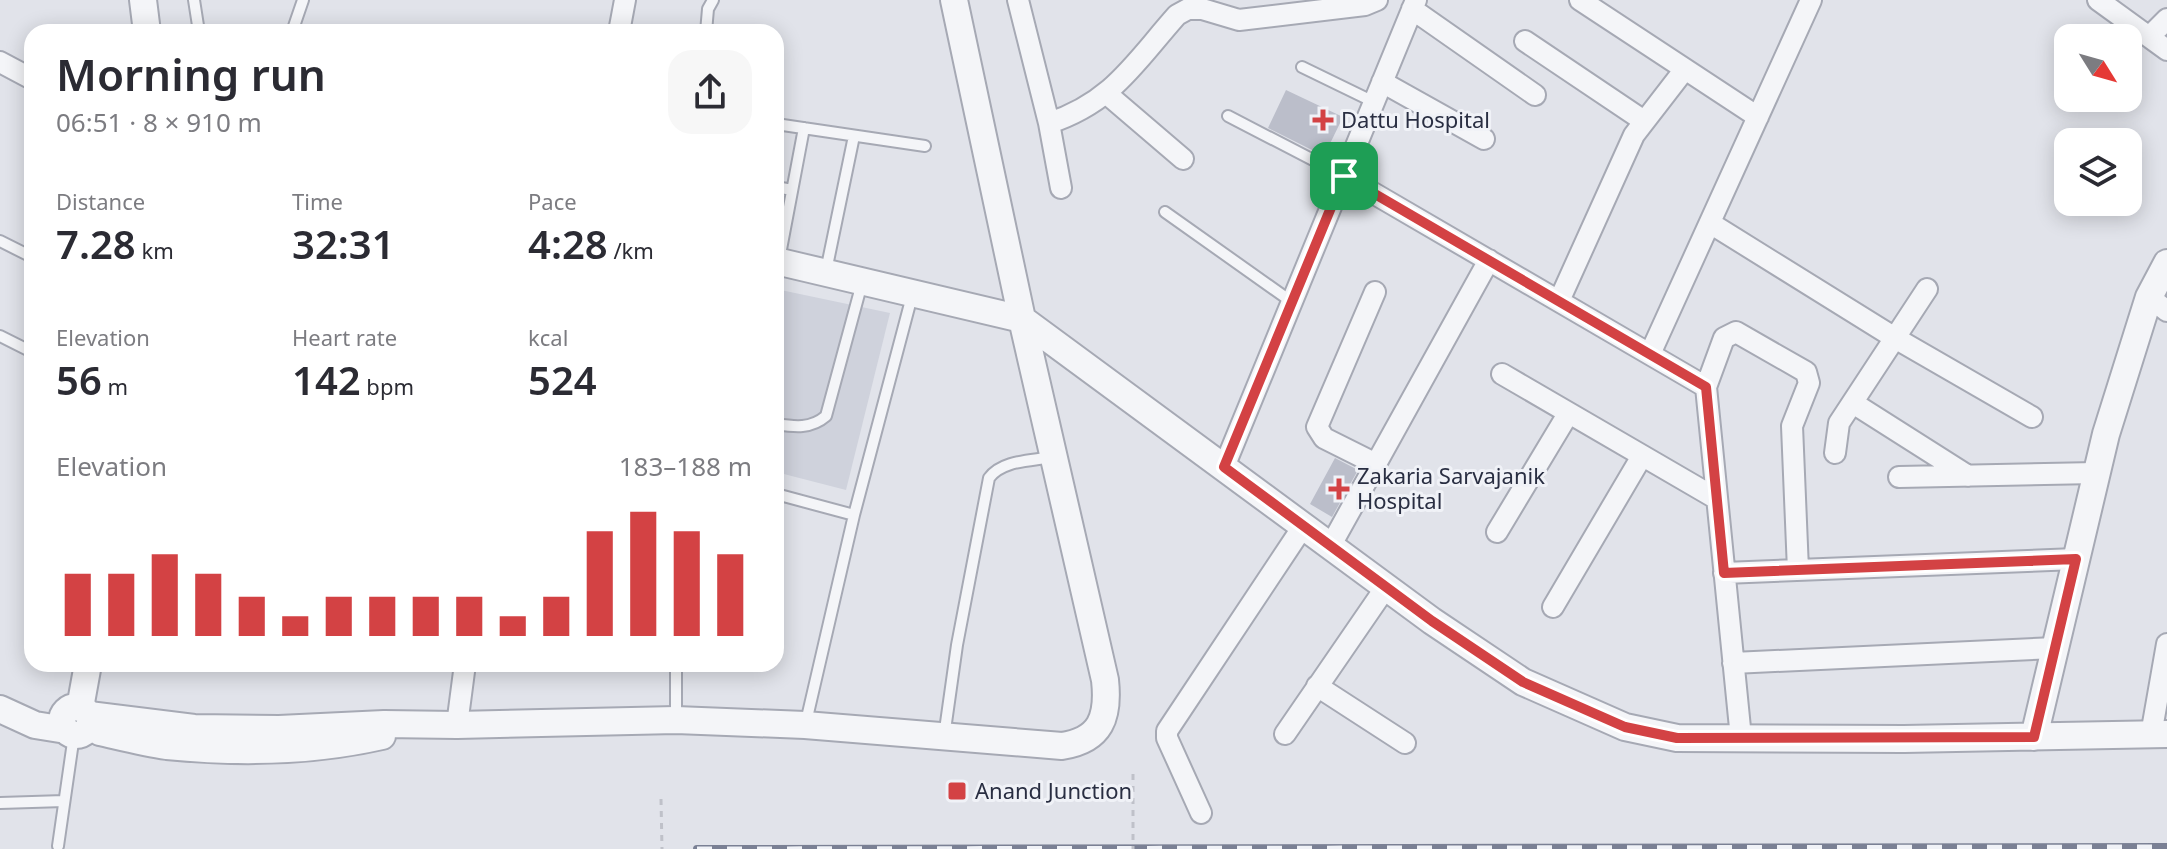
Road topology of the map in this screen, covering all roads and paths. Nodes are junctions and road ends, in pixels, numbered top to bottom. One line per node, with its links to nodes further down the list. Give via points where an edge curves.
1 (143, 0): 14 (street)
2 (194, 0): 15 (lane)
3 (303, 0): 16 (lane)
4 (625, 0): 17 (street)
5 (713, 0): 18 (lane)
6 (954, 0): 60 (street)
7 (1018, 0): 33 (street)
8 (1377, 0): 27 (street, via 1239,20 1188,9)
9 (1580, 0): 24 (street)
10 (1811, 0): 31 (street)
11 (2098, 0): 19 (street)
12 (1414, 4): 26 (street); 28 (street)
13 (2167, 19): 19 (street)
14 (146, 24)
15 (198, 24)
16 (295, 24)
17 (620, 24)
18 (707, 24)
19 (2149, 37): 21 (street)
20 (1525, 41): 32 (street)
21 (2167, 50)
22 (0, 62): 25 (street)
23 (1302, 67): 29 (lane)
24 (1685, 69): 31 (street); 32 (street)
25 (24, 75)
26 (1382, 82): 29 (street); 37 (street)
27 (1107, 94): 33 (street); 39 (street)
28 (1535, 95)
29 (1374, 102): 40 (street)
30 (1228, 116): 40 (lane)
31 (1758, 117): 45 (street)
32 (1644, 121): 57 (street)
33 (1049, 123): 42 (street)
34 (784, 125): 35 (lane)
35 (804, 128): 36 (lane); 43 (lane)
36 (854, 136): 38 (lane); 52 (lane)
37 (1484, 139)
38 (925, 146)
39 (1183, 159)
40 (1344, 176): 49 (street); 58 (street)
41 (784, 188): 43 (lane)
42 (1061, 188)
43 (792, 190): 46 (lane)
44 (1165, 212): 58 (lane)
45 (1710, 223): 62 (street); 64 (street)
46 (784, 231)
47 (0, 241): 48 (lane)
48 (24, 253)
49 (1489, 260): 57 (street); 74 (street)
50 (784, 263): 52 (street)
51 (2167, 263): 59 (street)
52 (825, 273): 53 (street)
53 (862, 282): 56 (street); 70 (lane, via 826,416 816,424)
54 (1927, 289): 62 (street)
55 (1375, 292): 74 (street, via 1317,427 1324,438)
56 (913, 294): 60 (street); 81 (lane)
57 (1559, 301): 64 (street)
58 (1292, 302): 75 (street)
59 (2158, 304): 76 (street, via 2106,434)
60 (1022, 319): 73 (street); 75 (street)
61 (0, 336): 63 (lane)
62 (1895, 338): 67 (street); 69 (street)
63 (24, 348)
64 (1650, 354): 66 (street)
65 (1502, 374): 68 (street)
66 (1706, 387): 80 (street); 86 (street, via 1724,338 1736,332 1806,372 1809,383 1792,426)
67 (1853, 403): 71 (street, via 1839,423); 77 (street)
68 (1568, 414): 72 (street); 83 (street)
69 (2032, 417)
70 (784, 425)
71 (1835, 453)
72 (1642, 456): 80 (street); 89 (street)
73 (1054, 457): 105 (lane, via 1003,465 989,478); 105 (street, via 1105,680 1108,704 1103,721 1078,744 1062,746)
74 (1376, 464): 84 (street)
75 (1224, 467): 82 (street)
76 (2096, 473): 77 (street); 85 (street)
77 (1968, 476): 78 (street)
78 (1899, 477)
79 (784, 496): 81 (lane)
80 (1717, 499): 87 (street)
81 (854, 515): 102 (lane)
82 (1304, 525): 84 (street); 113 (street, via 1167,731)
83 (1497, 532)
84 (1331, 545): 88 (street)
85 (2076, 559): 86 (street); 91 (street)
86 (1798, 570): 87 (street)
87 (1724, 573): 92 (street)
88 (1386, 587): 96 (street); 107 (street, via 1523,682 1625,727 1677,738)
89 (1553, 607)
90 (2167, 644): 104 (street)
91 (2055, 648): 92 (street); 106 (street)
92 (1733, 663): 107 (street)
93 (86, 672): 100 (street)
94 (462, 672): 101 (street)
95 (676, 672): 99 (lane)
96 (1317, 686): 103 (street); 108 (street)
97 (0, 688): 100 (street)
98 (0, 709): 100 (street, via 35,725)
99 (676, 720): 101 (street); 102 (street)
100 (76, 722): 101 (street, via 194,728); 111 (lane)
101 (445, 724)
102 (805, 725): 105 (street)
103 (1285, 734)
104 (2159, 734): 106 (street)
105 (944, 737)
106 (2034, 737): 107 (street)
107 (1741, 738)
108 (1405, 743)
109 (1133, 774): 116 (path, bridge)
110 (661, 799): 115 (path)
111 (64, 801): 112 (lane); 114 (lane)
112 (0, 803)
113 (1201, 813)
114 (58, 846)
115 (662, 849)
116 (1133, 849)

